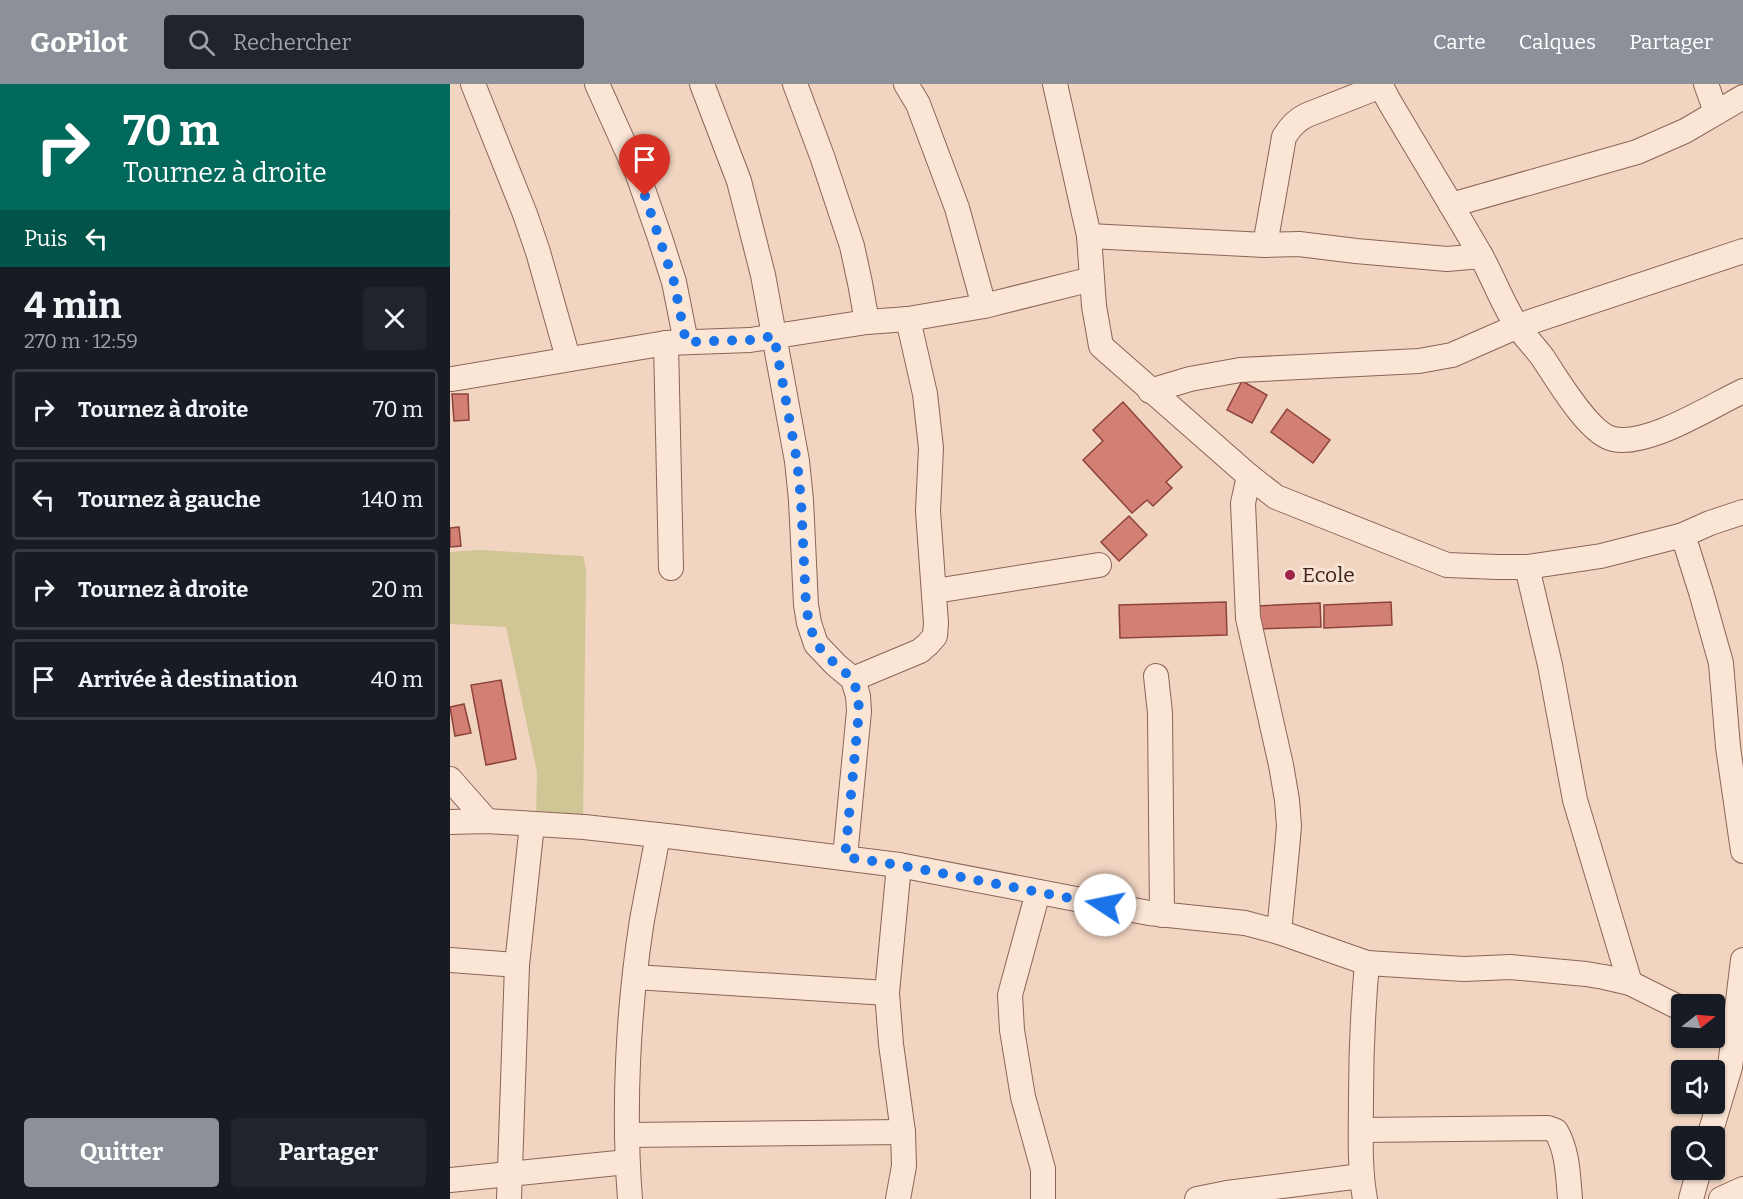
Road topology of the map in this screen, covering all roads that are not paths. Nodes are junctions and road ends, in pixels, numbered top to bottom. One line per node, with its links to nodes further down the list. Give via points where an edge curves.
1 (473, 84): 23 (street, via 525,214)
2 (597, 84): 22 (street, via 638,175 674,282)
3 (702, 84): 21 (street, via 739,182)
4 (795, 84): 19 (street, via 852,246)
5 (906, 84): 17 (street, via 918,104 957,208)
6 (1055, 84): 12 (street)
7 (1706, 84): 10 (street)
8 (1381, 85): 11 (street); 13 (street, via 1300,118 1288,129)
9 (1743, 97): 10 (street)
10 (1716, 112): 11 (street, via 1637,153)
11 (1451, 205): 15 (street)
12 (1089, 236): 13 (street); 16 (street)
13 (1265, 245): 15 (street, via 1299,244 1447,259)
14 (1743, 251): 20 (street)
15 (1481, 256): 20 (street)
16 (1092, 279): 17 (street); 25 (street, via 1101,346)
17 (984, 306): 18 (street)
18 (908, 319): 19 (street); 33 (street, via 929,423 928,511)
19 (867, 322): 21 (street)
20 (1518, 326): 25 (street, via 1437,359 1240,370); 26 (street, via 1584,418 1612,439 1639,438 1671,427)
21 (774, 336): 22 (street); 35 (street, via 797,461 809,623 816,644)
22 (676, 342): 23 (street); 32 (street)
23 (568, 358): 24 (street)
24 (451, 374)
25 (1150, 390): 27 (street)
26 (1743, 391)
27 (1249, 476): 31 (street, via 1276,497 1447,566); 46 (street, via 1243,503 1248,618 1287,800 1288,837)
28 (1743, 512): 29 (street)
29 (1683, 535): 31 (street, via 1601,556); 41 (street, via 1721,663)
30 (1099, 565): 33 (street)
31 (1527, 567): 52 (street, via 1575,800)
32 (671, 568)
33 (934, 591): 35 (street, via 936,623 928,644)
34 (1156, 676): 45 (street, via 1161,723)
35 (853, 679): 42 (street, via 859,711)
36 (450, 779): 37 (street)
37 (487, 821): 38 (street); 39 (street)
38 (450, 822)
39 (532, 824): 40 (street); 50 (street)
40 (658, 835): 42 (street); 51 (street)
41 (1743, 851)
42 (845, 857): 43 (street)
43 (899, 865): 44 (street); 53 (street)
44 (1038, 892): 45 (street); 69 (street, via 1010,995 1023,1097 1043,1169)
45 (1162, 915): 46 (street, via 1245,923)
46 (1279, 932): 49 (street)
47 (450, 960): 50 (street)
48 (1743, 960): 55 (street)
49 (1367, 963): 52 (street, via 1510,968 1586,974); 57 (street, via 1362,1017)
50 (517, 965): 61 (street)
51 (635, 977): 53 (street); 59 (street)
52 (1630, 983): 54 (street)
53 (887, 993): 58 (street)
54 (1671, 1004)
55 (1731, 1036): 56 (street, via 1730,1067)
56 (1712, 1126)
57 (1361, 1130): 64 (street); 71 (street, via 1548,1128 1556,1131 1561,1140)
58 (903, 1132): 59 (street); 68 (street, via 904,1166)
59 (627, 1135): 60 (street)
60 (627, 1162): 61 (street); 67 (street)
61 (511, 1174): 62 (street); 66 (street)
62 (450, 1180)
63 (1696, 1180): 72 (street)
64 (1363, 1187): 70 (street, via 1227,1193)
65 (1743, 1189): 73 (street)
66 (509, 1199)
67 (630, 1199)
68 (898, 1199)
69 (1043, 1199)
70 (1197, 1199)
71 (1570, 1199)
72 (1691, 1199)
73 (1720, 1199)

